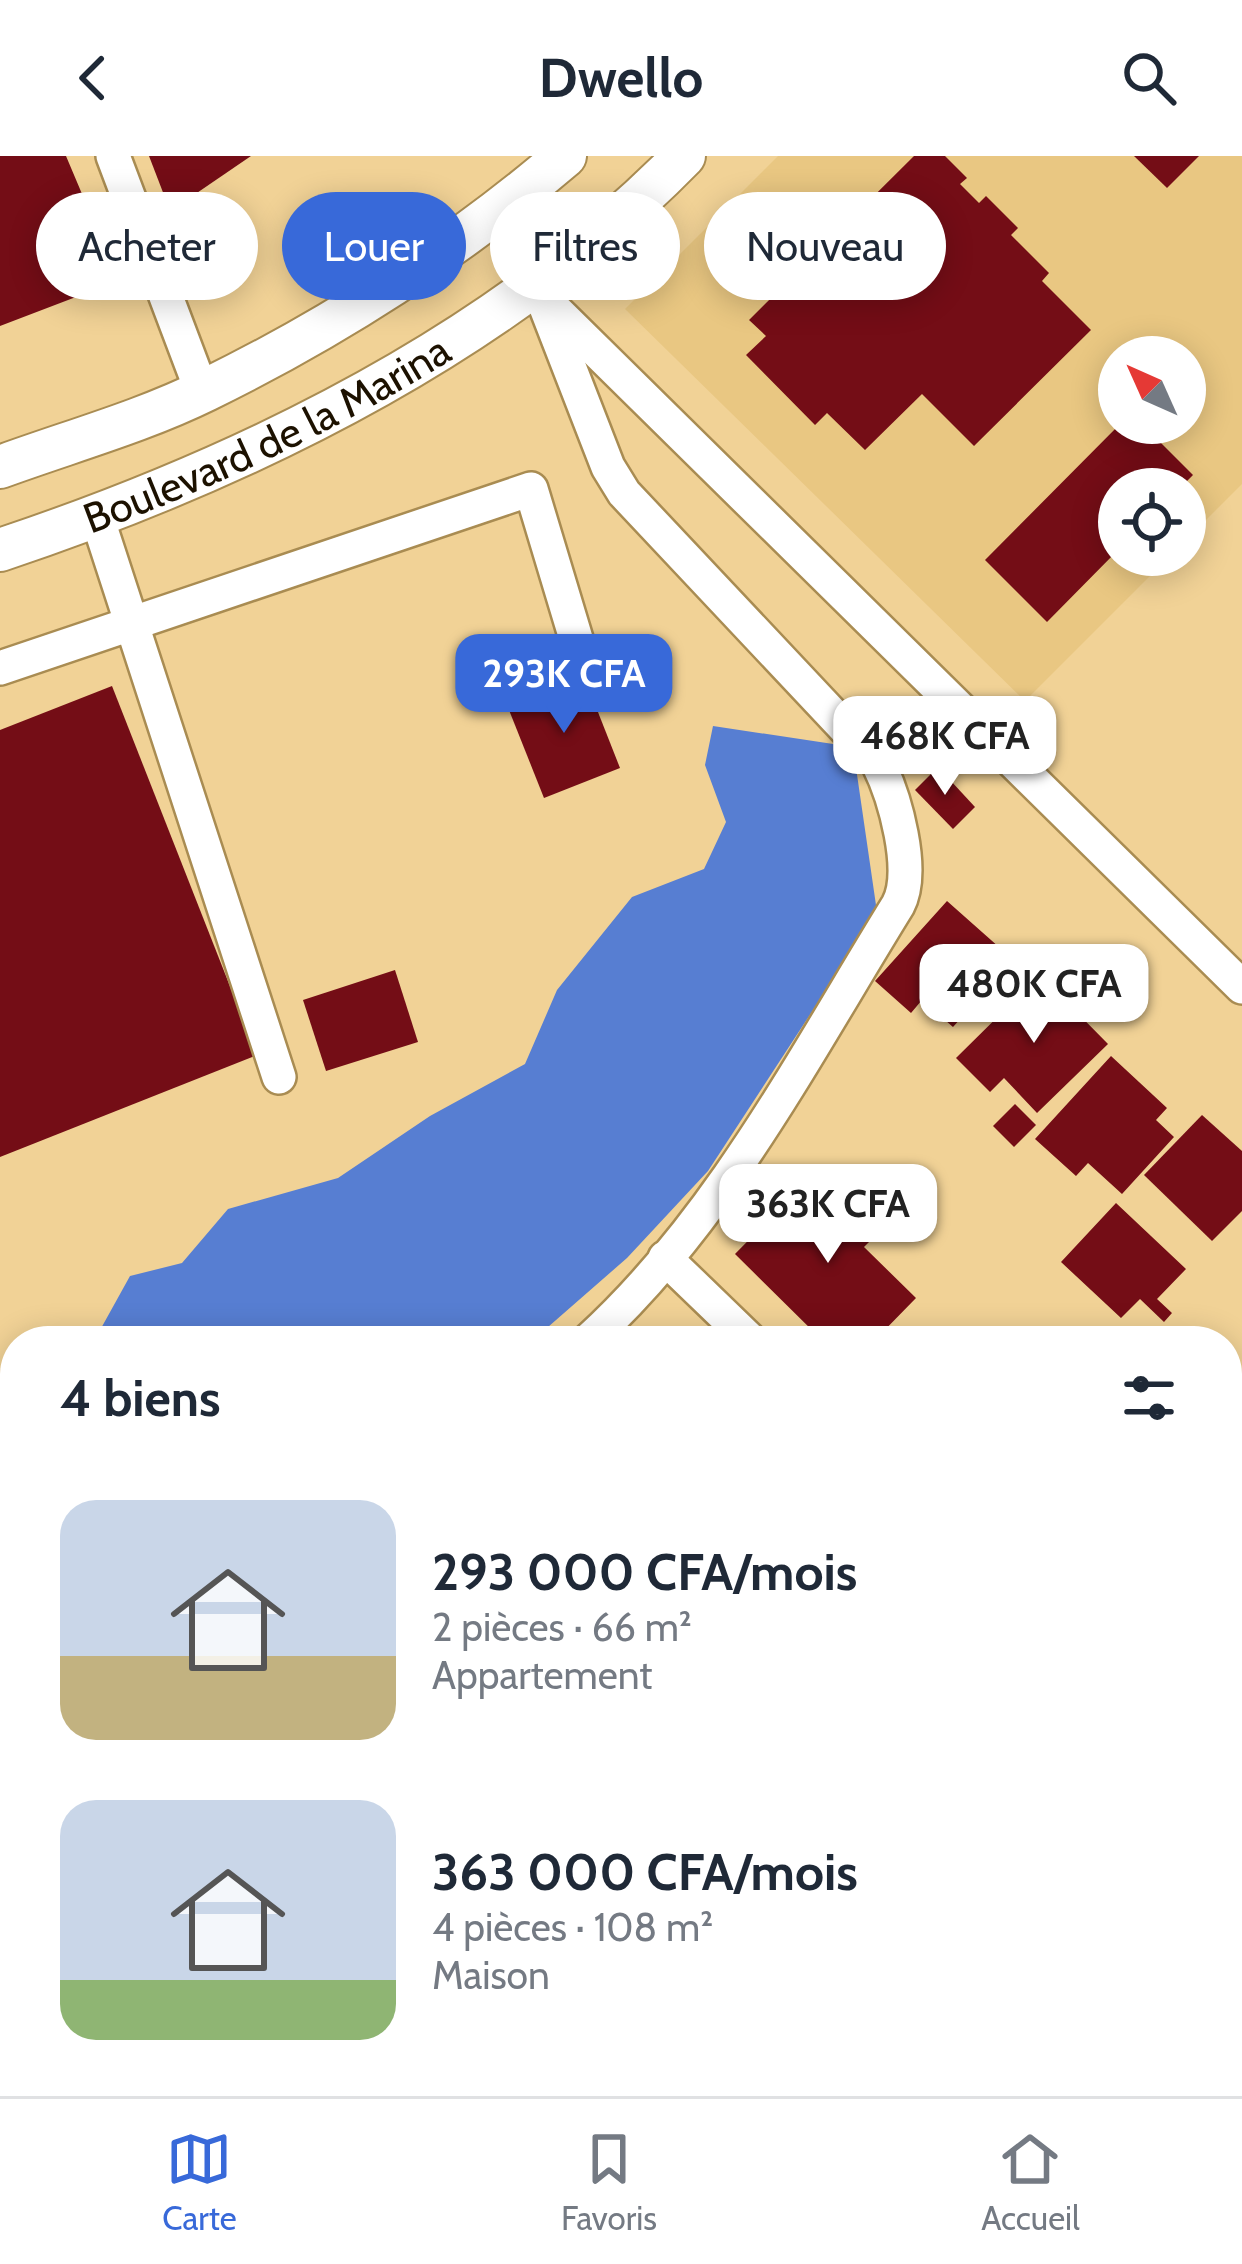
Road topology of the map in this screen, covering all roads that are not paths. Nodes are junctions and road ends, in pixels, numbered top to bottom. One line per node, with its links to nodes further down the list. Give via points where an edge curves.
1 (113, 156): 8 (street)
2 (565, 156): 8 (main road, Boulevard de la Marina, via 452,244)
3 (684, 156): 4 (main road, Boulevard de la Marina)
4 (645, 192)
5 (525, 300): 10 (main road, Boulevard de la Marina, via 289,432)
6 (540, 300): 17 (street, via 624,493 878,764 905,875 898,905 743,1156)
7 (544, 300): 15 (street)
8 (202, 392): 9 (main road, Boulevard de la Marina)
9 (0, 466)
10 (98, 518): 11 (main road, Boulevard de la Marina); 12 (street)
11 (0, 550)
12 (130, 624): 13 (street, via 531,489); 14 (street); 16 (street)
13 (580, 652)
14 (0, 668)
15 (1242, 987)
16 (279, 1077)
17 (665, 1258): 18 (street); 19 (street)
18 (602, 1326)
19 (735, 1326)

